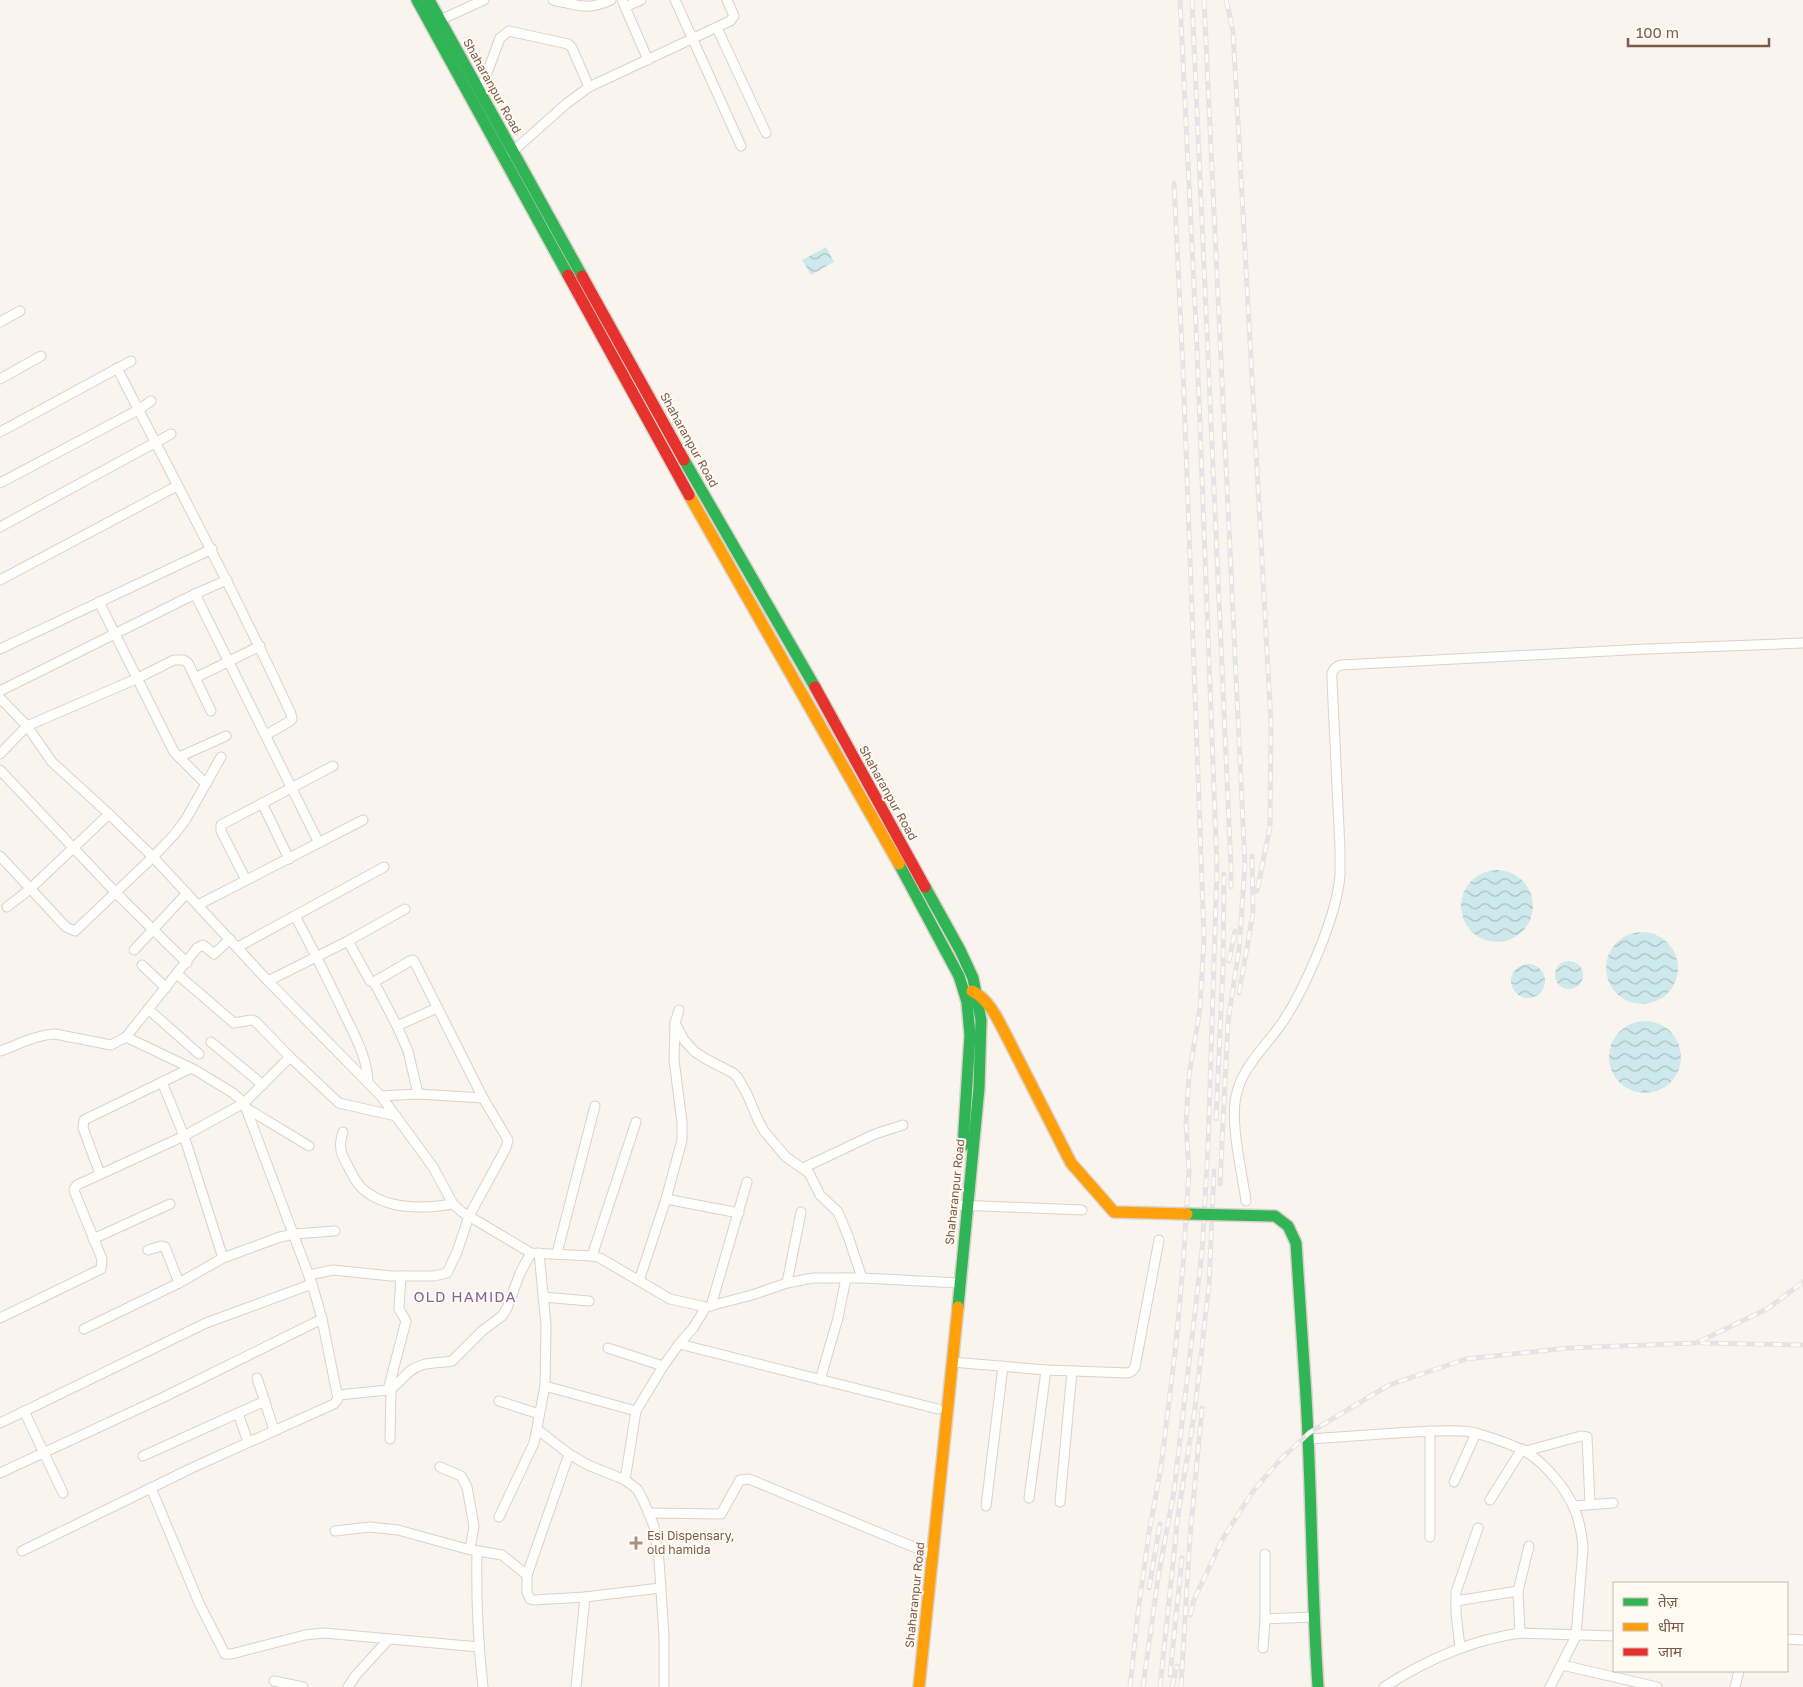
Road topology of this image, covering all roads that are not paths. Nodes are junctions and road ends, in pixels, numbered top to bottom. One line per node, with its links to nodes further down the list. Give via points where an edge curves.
1 (417, 0): 18 (main road, Shaharanpur Road)
2 (429, 0): 10 (main road, Shaharanpur Road)
3 (484, 0): 10 (street)
4 (553, 0): 5 (street, via 592,7)
5 (611, 0)
6 (641, 0): 9 (street)
7 (674, 0): 12 (street)
8 (727, 0): 11 (street, via 733,19)
9 (624, 3): 13 (street)
10 (440, 20): 15 (main road, Shaharanpur Road)
11 (717, 28): 12 (street); 16 (street)
12 (692, 40): 13 (street); 17 (street)
13 (648, 60): 14 (street)
14 (589, 87): 15 (street, via 568,44 509,31 500,38); 18 (street)
15 (480, 92): 18 (main road, Shaharanpur Road)
16 (766, 133)
17 (741, 146)
18 (509, 155): 87 (main road, Shaharanpur Road, via 670,461 888,843); 88 (main road, Shaharanpur Road, via 815,688 946,924 970,971)
19 (20, 311): 20 (street)
20 (0, 322)
21 (41, 356): 24 (street)
22 (131, 360): 23 (street)
23 (117, 368): 26 (street); 27 (street)
24 (0, 379)
25 (151, 401): 26 (street)
26 (138, 410): 29 (street); 30 (street)
27 (0, 432)
28 (171, 434): 29 (street)
29 (155, 444): 31 (street); 32 (street)
30 (0, 482)
31 (177, 486): 33 (street); 34 (street)
32 (0, 527)
33 (212, 549): 35 (street); 37 (street)
34 (0, 580)
35 (227, 580): 36 (street); 40 (street)
36 (195, 594): 38 (street); 42 (street)
37 (99, 602): 38 (street); 41 (street)
38 (114, 634): 44 (street); 45 (street)
39 (1803, 643): 118 (street, via 1335,667 1331,672 1340,876 1328,924 1296,1002 1240,1082 1234,1116)
40 (260, 646): 42 (street); 49 (street, via 292,717)
41 (0, 649)
42 (228, 661): 43 (street); 49 (street)
43 (195, 678): 44 (street, via 188,664 180,659); 47 (street)
44 (136, 679): 48 (street); 52 (street)
45 (0, 691)
46 (0, 698): 48 (street)
47 (212, 711)
48 (27, 726): 51 (street); 59 (street, via 52,762)
49 (266, 735): 57 (street)
50 (226, 736): 52 (street)
51 (0, 754)
52 (179, 757): 56 (street)
53 (222, 757): 56 (street)
54 (333, 766): 57 (street)
55 (0, 770): 62 (street)
56 (206, 784): 64 (street, via 180,827)
57 (292, 787): 58 (street); 61 (street)
58 (262, 803): 65 (street); 67 (street, via 220,828)
59 (110, 814): 62 (street); 64 (street)
60 (363, 820): 61 (street)
61 (319, 843): 65 (street)
62 (73, 848): 68 (street); 69 (street)
63 (0, 856): 68 (street)
64 (153, 857): 69 (street); 70 (street)
65 (289, 859): 67 (street)
66 (384, 867): 74 (street)
67 (246, 880): 71 (street)
68 (30, 889): 69 (street, via 66,927 75,930); 72 (street)
69 (116, 893): 75 (street)
70 (186, 893): 71 (street); 75 (street)
71 (198, 905): 76 (street)
72 (8, 907)
73 (405, 909): 77 (street)
74 (295, 916): 78 (street); 80 (street)
75 (152, 930): 79 (street); 81 (street)
76 (230, 939): 78 (street); 81 (street, via 214,954 200,946)
77 (348, 941): 80 (street); 85 (street, via 368,980)
78 (238, 947): 84 (street)
79 (134, 950)
80 (317, 957): 84 (street); 101 (street, via 361,1048)
81 (187, 963): 83 (street)
82 (142, 965): 86 (street)
83 (177, 974): 86 (street); 98 (street, via 234,1023 255,1021)
84 (268, 981): 101 (street)
85 (374, 982): 89 (street, via 413,960); 93 (street)
86 (166, 988): 90 (street)
87 (963, 989): 88 (main road); 121 (main road, Shaharanpur Road, via 970,1035)
88 (975, 992): 121 (main road, Shaharanpur Road, via 981,1020 979,1088); 174 (main road, bridge, via 989,1006 1007,1037 1071,1163 1114,1212 1275,1216 1288,1226 1296,1243)
89 (438, 1008): 93 (street); 105 (street)
90 (148, 1009): 94 (street); 97 (street)
91 (680, 1010): 92 (street)
92 (675, 1024): 114 (street, via 694,1052 738,1078 764,1131 786,1157); 117 (street, via 674,1060 682,1132)
93 (397, 1026): 103 (street, via 412,1063)
94 (126, 1038): 96 (street, via 111,1045 47,1034); 99 (street)
95 (211, 1042): 102 (street)
96 (0, 1051)
97 (199, 1054)
98 (290, 1057): 102 (street); 108 (street, via 339,1103)
99 (191, 1068): 100 (street); 106 (street, via 233,1093)
100 (162, 1082): 112 (street); 115 (street, via 84,1120 83,1128)
101 (368, 1082): 104 (street)
102 (263, 1085): 106 (street)
103 (418, 1094): 104 (street); 105 (street)
104 (381, 1096): 108 (street)
105 (483, 1098): 125 (street, via 508,1140)
106 (245, 1105): 112 (street); 113 (street); 127 (street)
107 (595, 1106): 132 (street)
108 (396, 1116): 120 (street, via 433,1167)
109 (636, 1122): 133 (street)
110 (904, 1125): 114 (street, via 874,1134)
111 (343, 1132): 120 (street, via 340,1152 364,1190 383,1201 402,1206)
112 (184, 1136): 115 (street); 134 (street)
113 (309, 1146)
114 (803, 1168): 137 (street, via 812,1177 820,1195 838,1212)
115 (100, 1174): 128 (street, via 77,1185 74,1190)
116 (747, 1182): 124 (street)
117 (666, 1199): 124 (street); 139 (street)
118 (1246, 1201)
119 (170, 1204): 128 (street)
120 (453, 1204): 125 (street)
121 (963, 1205): 122 (street); 140 (main road, Shaharanpur Road)
122 (1082, 1210)
123 (801, 1212): 142 (street)
124 (739, 1213): 145 (street)
125 (470, 1216): 131 (street); 135 (street, via 447,1273)
126 (335, 1231): 127 (street)
127 (294, 1234): 134 (street); 138 (street)
128 (93, 1239): 146 (street, via 102,1263 98,1272)
129 (1158, 1240): 155 (street, via 1134,1370 1128,1373)
130 (148, 1250): 141 (street, via 165,1247)
131 (535, 1253): 132 (street); 143 (street); 159 (street, via 520,1273 502,1316 452,1361 416,1367)
132 (557, 1253): 133 (street)
133 (592, 1256): 139 (street, via 608,1261)
134 (223, 1258): 141 (street)
135 (401, 1276): 138 (street, via 333,1270); 159 (street, via 399,1309 406,1321)
136 (846, 1278): 137 (street); 142 (street, via 813,1278); 157 (street)
137 (862, 1278): 140 (street)
138 (310, 1279): 147 (street); 165 (street, via 206,1323)
139 (639, 1280): 145 (street, via 670,1299)
140 (955, 1282): 151 (main road, Shaharanpur Road); 163 (main road, Shaharanpur Road)
141 (179, 1283): 148 (street)
142 (786, 1283): 145 (street)
143 (543, 1297): 144 (street); 158 (street)
144 (589, 1301)
145 (709, 1307): 149 (street)
146 (0, 1318)
147 (322, 1319): 160 (street); 177 (street)
148 (84, 1329)
149 (679, 1344): 152 (street); 157 (street)
150 (608, 1348): 152 (street)
151 (952, 1362): 153 (street); 201 (main road, Shaharanpur Road)
152 (663, 1366): 164 (street)
153 (1003, 1366): 154 (street); 191 (street)
154 (1046, 1370): 155 (street); 186 (street)
155 (1072, 1371): 188 (street)
156 (257, 1378): 161 (street)
157 (820, 1380): 163 (street)
158 (545, 1386): 164 (street); 167 (street)
159 (389, 1390): 160 (street); 173 (street)
160 (338, 1395): 170 (street, via 334,1404)
161 (265, 1401): 166 (street); 170 (street)
162 (499, 1401): 167 (street)
163 (938, 1409): 201 (main road, Shaharanpur Road)
164 (636, 1411): 182 (street)
165 (24, 1412): 168 (street); 177 (street)
166 (238, 1413): 175 (street); 179 (street)
167 (539, 1414): 169 (street)
168 (0, 1423)
169 (537, 1429): 178 (street); 194 (street, via 534,1443)
170 (274, 1430): 175 (street)
171 (1430, 1431): 172 (street); 174 (street); 197 (street)
172 (1476, 1433): 176 (street); 183 (street)
173 (390, 1439)
174 (1309, 1439): 208 (main road)
175 (248, 1442): 184 (street)
176 (1524, 1450): 187 (street); 190 (street, via 1581,1436 1587,1438); 192 (street, via 1548,1469)
177 (44, 1453): 181 (street); 185 (street)
178 (568, 1454): 182 (street); 203 (street)
179 (143, 1456)
180 (440, 1466): 199 (street, via 461,1476 467,1487 474,1526)
181 (0, 1473)
182 (625, 1480): 193 (street, via 637,1489)
183 (1454, 1482)
184 (151, 1488): 200 (street); 213 (street, via 199,1603 224,1653 318,1633)
185 (63, 1493)
186 (1029, 1498)
187 (1490, 1500)
188 (1060, 1502)
189 (1613, 1503): 190 (street)
190 (1590, 1504): 192 (street)
191 (986, 1506)
192 (1574, 1506): 211 (street, via 1583,1548)
193 (649, 1512): 201 (street, via 721,1514 740,1480 749,1479); 204 (street, via 659,1560)
194 (499, 1517)
195 (1478, 1528): 207 (street)
196 (336, 1531): 199 (street, via 370,1527 398,1530)
197 (1430, 1536)
198 (1530, 1546): 205 (street)
199 (474, 1550): 203 (street, via 502,1555); 216 (street)
200 (22, 1551)
201 (929, 1553): 227 (main road, Shaharanpur Road); 228 (main road, Shaharanpur Road)
202 (1265, 1554): 209 (street)
203 (527, 1575): 206 (street, via 526,1592 530,1599)
204 (660, 1588): 206 (street); 226 (street)
205 (1518, 1591): 207 (street); 210 (street)
206 (585, 1597): 225 (street)
207 (1456, 1600): 217 (street)
208 (1313, 1617): 209 (street); 229 (main road)
209 (1265, 1619): 218 (street)
210 (1520, 1633): 211 (street); 217 (street)
211 (1576, 1636): 212 (street); 219 (street)
212 (1613, 1636)
213 (389, 1639): 216 (street); 223 (street)
214 (1788, 1639): 215 (street)
215 (1803, 1640)
216 (480, 1647): 224 (street)
217 (1460, 1647): 230 (street)
218 (1263, 1648)
219 (1562, 1664): 231 (street); 232 (street)
220 (1739, 1672): 233 (street)
221 (274, 1681): 222 (street)
222 (303, 1687)
223 (348, 1687)
224 (483, 1687)
225 (576, 1687)
226 (664, 1687)
227 (910, 1687)
228 (919, 1687)
229 (1318, 1687)
230 (1384, 1687)
231 (1550, 1687)
232 (1656, 1687)
233 (1735, 1687)

